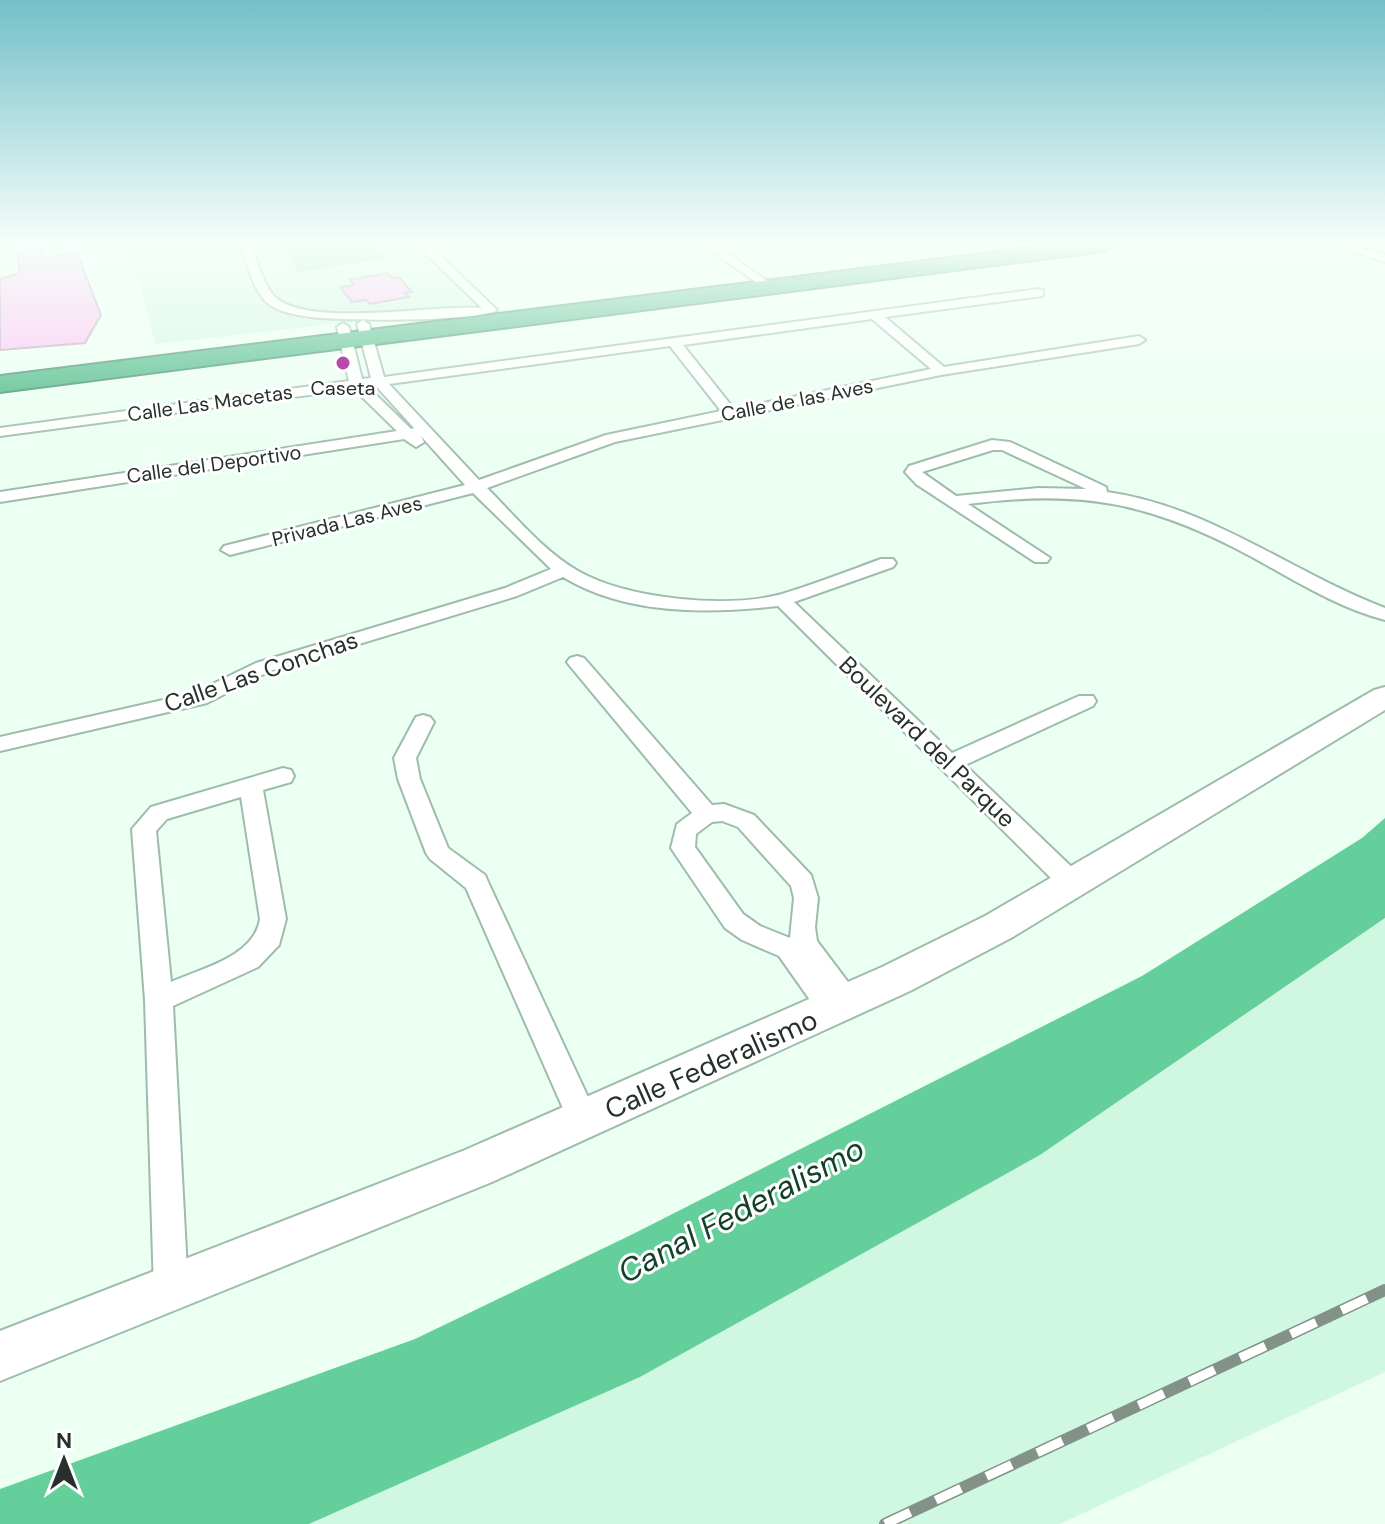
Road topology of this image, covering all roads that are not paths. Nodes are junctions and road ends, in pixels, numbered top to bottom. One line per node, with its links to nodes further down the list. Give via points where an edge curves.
1 (450, 316): 5 (highway)
2 (490, 316): 5 (highway)
3 (866, 316): 7 (street, Calle Las Macetas)
4 (876, 316): 9 (street)
5 (355, 333): 8 (highway); 10 (street); 11 (street); 12 (highway)
6 (1139, 340): 9 (street, Calle de las Aves)
7 (673, 341): 10 (street, Calle Las Macetas); 13 (street)
8 (0, 371)
9 (941, 371): 13 (street, Calle de las Aves)
10 (378, 380): 11 (street, Calle Las Macetas); 14 (street)
11 (356, 383): 15 (street, Calle Las Macetas); 16 (street)
12 (0, 384)
13 (730, 413): 17 (street, Calle de las Aves, via 611,438)
14 (427, 431): 16 (street, Calle del Deportivo); 17 (street)
15 (0, 432)
16 (410, 436): 17 (street); 19 (street, Calle del Deportivo)
17 (470, 489): 21 (street, Privada Las Aves); 24 (street)
18 (1108, 495): 20 (street, via 1010,494); 20 (street, via 1018,449 997,444 915,469 916,476); 26 (street, via 1184,517 1330,593)
19 (0, 497)
20 (953, 501): 22 (street)
21 (230, 550)
22 (1041, 558)
23 (887, 563): 25 (street)
24 (560, 573): 25 (street, via 624,597 663,604 727,606); 31 (street, Calle Las Conchas, via 263,667 200,698)
25 (782, 600): 32 (street, Boulevard del Parque)
26 (1385, 614)
27 (577, 662): 35 (street)
28 (1385, 697): 36 (main road, Calle Federalismo)
29 (1086, 701): 32 (street)
30 (423, 722): 41 (street, via 405,758 414,794 438,853 476,882)
31 (0, 744)
32 (948, 764): 36 (street, Boulevard del Parque)
33 (283, 776): 34 (street)
34 (251, 786): 39 (street, via 273,919 270,938 249,959); 39 (street, via 159,813 144,829)
35 (706, 814): 37 (street, via 724,812 746,821 802,882); 38 (street, via 685,830 683,848 734,921)
36 (1072, 883): 40 (main road, Calle Federalismo, via 959,948)
37 (804, 918): 38 (street, via 778,933); 40 (street, via 804,944)
38 (751, 933): 40 (street, via 788,948)
39 (159, 1000): 42 (street)
40 (839, 1006): 41 (main road, Calle Federalismo)
41 (584, 1121): 42 (main road, Calle Federalismo)
42 (171, 1290): 43 (main road, Calle Federalismo)
43 (0, 1356)

